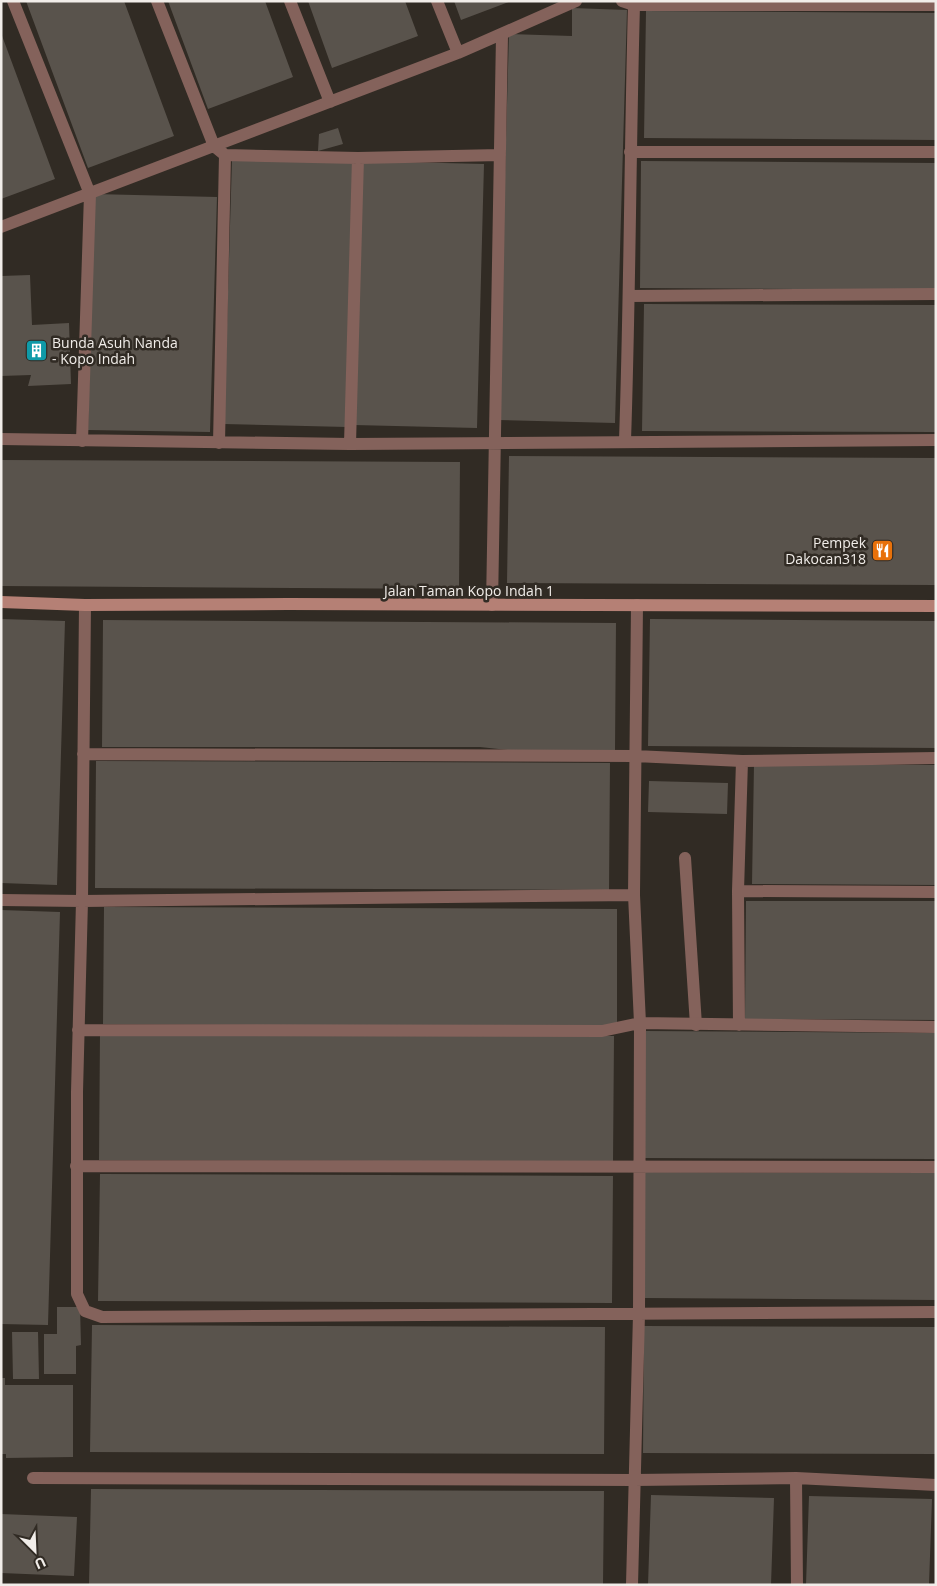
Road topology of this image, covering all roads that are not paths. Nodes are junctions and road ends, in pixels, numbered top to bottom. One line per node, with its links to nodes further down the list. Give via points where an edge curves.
1 (13, 1): 18 (street)
2 (157, 1): 12 (street)
3 (290, 1): 11 (street)
4 (437, 1): 10 (street)
5 (576, 1): 9 (street)
6 (628, 3): 7 (street); 13 (street)
7 (822, 3): 8 (street)
8 (936, 5)
9 (502, 35): 10 (street); 16 (street)
10 (458, 53): 11 (street)
11 (330, 102): 12 (street)
12 (214, 146): 15 (street); 18 (street)
13 (630, 152): 14 (street); 21 (street)
14 (936, 152)
15 (225, 155): 17 (street); 26 (street)
16 (500, 155): 17 (street); 27 (street)
17 (358, 158): 28 (street)
18 (90, 194): 19 (street); 24 (street)
19 (1, 227)
20 (936, 294): 21 (street)
21 (630, 296): 25 (street)
22 (1, 439): 24 (street)
23 (936, 440): 25 (street)
24 (82, 441): 26 (street)
25 (625, 441): 27 (street)
26 (219, 443): 28 (street)
27 (494, 443): 28 (street); 31 (street)
28 (350, 444)
29 (1, 602): 30 (main road, Jalan Taman Kopo Indah 1)
30 (85, 605): 31 (main road, Jalan Taman Kopo Indah 1); 34 (street)
31 (492, 605): 32 (main road, Jalan Taman Kopo Indah 1)
32 (637, 606): 33 (main road, Jalan Taman Kopo Indah 1); 35 (street)
33 (936, 606)
34 (83, 754): 35 (street); 43 (street)
35 (635, 756): 37 (street); 41 (street)
36 (936, 758): 37 (street)
37 (742, 761): 39 (street)
38 (684, 858): 45 (street)
39 (738, 891): 40 (street); 46 (street)
40 (936, 892)
41 (634, 895): 43 (street); 44 (street)
42 (1, 900): 43 (street)
43 (82, 901): 48 (street)
44 (640, 1023): 45 (street); 48 (street, via 602,1031); 50 (street)
45 (696, 1025): 46 (street)
46 (739, 1025): 47 (street)
47 (936, 1027)
48 (78, 1030): 49 (street)
49 (76, 1166): 50 (street); 53 (street, via 77,1294 85,1311 102,1318)
50 (639, 1166): 51 (street); 53 (street)
51 (936, 1166)
52 (936, 1312): 53 (street)
53 (639, 1314): 56 (street)
54 (33, 1478): 56 (street)
55 (796, 1478): 56 (street); 57 (street); 59 (street)
56 (634, 1480): 58 (street)
57 (936, 1485)
58 (632, 1585)
59 (797, 1585)

